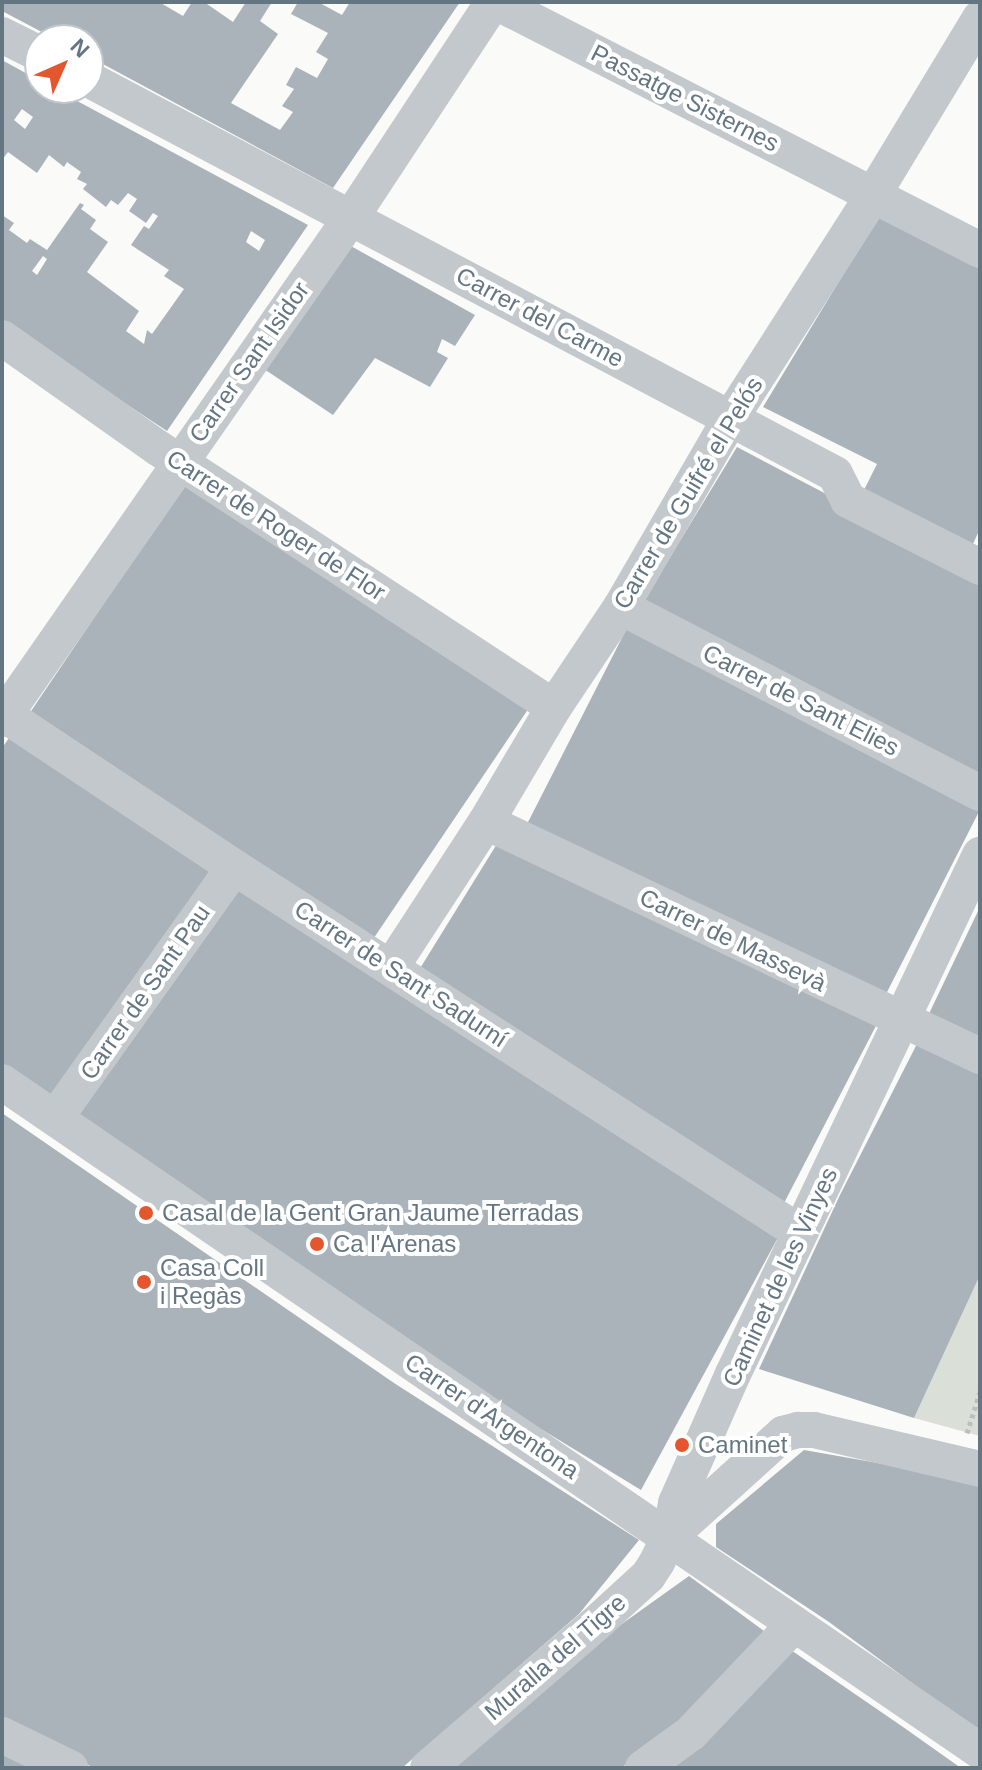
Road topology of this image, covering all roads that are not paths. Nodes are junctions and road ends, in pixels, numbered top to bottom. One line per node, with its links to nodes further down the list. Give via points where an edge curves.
1 (494, 2): 6 (street, Passatge Sisternes); 7 (street, Carrer Sant Isidor)
2 (980, 18): 6 (street, Carrer de Guifré el Pelós)
3 (2, 35): 4 (street)
4 (24, 46)
5 (104, 87): 7 (street, Carrer del Carme)
6 (873, 195): 8 (street, Passatge Sisternes); 10 (street, Carrer de Guifré el Pelós)
7 (352, 216): 10 (street, Carrer del Carme); 11 (street, Carrer Sant Isidor)
8 (980, 250)
9 (2, 338): 11 (street, Carrer de Roger de Flor)
10 (730, 419): 12 (street, Carrer del Carme, via 835,474 848,500); 13 (street, Carrer de Guifré el Pelós)
11 (178, 461): 14 (street, Carrer de Roger de Flor); 15 (street, Carrer Sant Isidor)
12 (980, 567)
13 (621, 607): 14 (street, Carrer de Guifré el Pelós); 16 (street, Carrer de Sant Elies)
14 (554, 707): 17 (street, Carrer de Guifré el Pelós)
15 (3, 716): 19 (street, Carrer de Sant Sadurní)
16 (980, 793)
17 (486, 822): 20 (street, Carrer de Guifré el Pelós); 21 (street, Carrer de Massevà)
18 (980, 855): 21 (street, Caminet de les Vinyes)
19 (234, 867): 20 (street, Carrer de Sant Sadurní); 24 (street, Carrer de Sant Pau)
20 (392, 966): 25 (street, Carrer de Sant Sadurní)
21 (903, 1021): 22 (street, Carrer de Massevà); 25 (street, Caminet de les Vinyes)
22 (980, 1056)
23 (2, 1082): 24 (street, Carrer d'Argentona)
24 (56, 1117): 27 (street, Carrer d'Argentona)
25 (799, 1232): 27 (street, Caminet de les Vinyes, via 676,1503)
26 (980, 1469): 27 (street, via 798,1430 783,1434)
27 (669, 1537): 28 (street, Carrer d'Argentona); 32 (street, Muralla del Tigre, via 648,1576)
28 (794, 1625): 30 (street, Carrer d'Argentona); 33 (street, via 691,1733)
29 (2, 1735): 31 (street)
30 (980, 1751)
31 (70, 1768)
32 (428, 1768)
33 (643, 1768)

